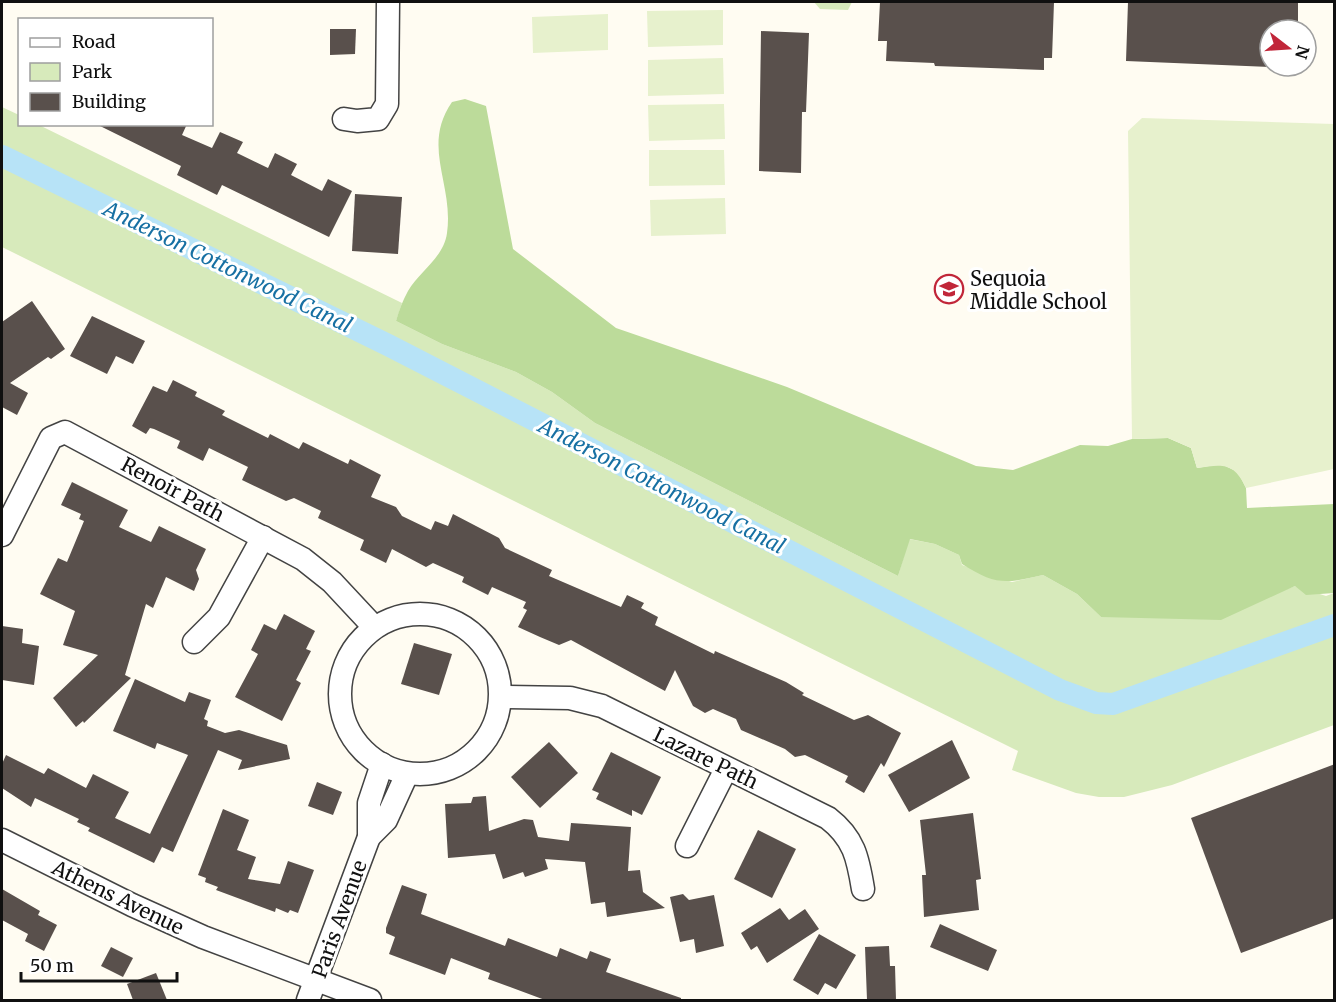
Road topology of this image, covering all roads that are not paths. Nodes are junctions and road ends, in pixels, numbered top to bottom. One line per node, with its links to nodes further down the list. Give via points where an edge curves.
1 (388, 2): 2 (street, via 387,104 378,119)
2 (344, 119)
3 (2, 535): 4 (street, Renoir Path, via 51,438 65,432)
4 (262, 537): 5 (street, Renoir Path, via 318,570); 6 (street, via 219,617)
5 (375, 627): 7 (street, via 394,617 416,613 438,615 459,623 477,636 490,654 499,675); 8 (street, via 350,654 342,680 341,707 355,740)
6 (194, 642)
7 (501, 697): 9 (street, Lazare Path, via 570,698 602,706); 10 (street, via 491,732 467,759 434,773)
8 (382, 764): 10 (street); 11 (street, Paris Avenue, via 369,803)
9 (726, 769): 13 (street); 14 (street, Lazare Path, via 836,824 857,853)
10 (407, 774): 11 (street, Paris Avenue, via 386,820)
11 (369, 837): 15 (street, Paris Avenue)
12 (2, 840): 15 (street, Athens Avenue)
13 (687, 846)
14 (863, 889)
15 (312, 990): 16 (street, Athens Avenue)
16 (370, 1000)

